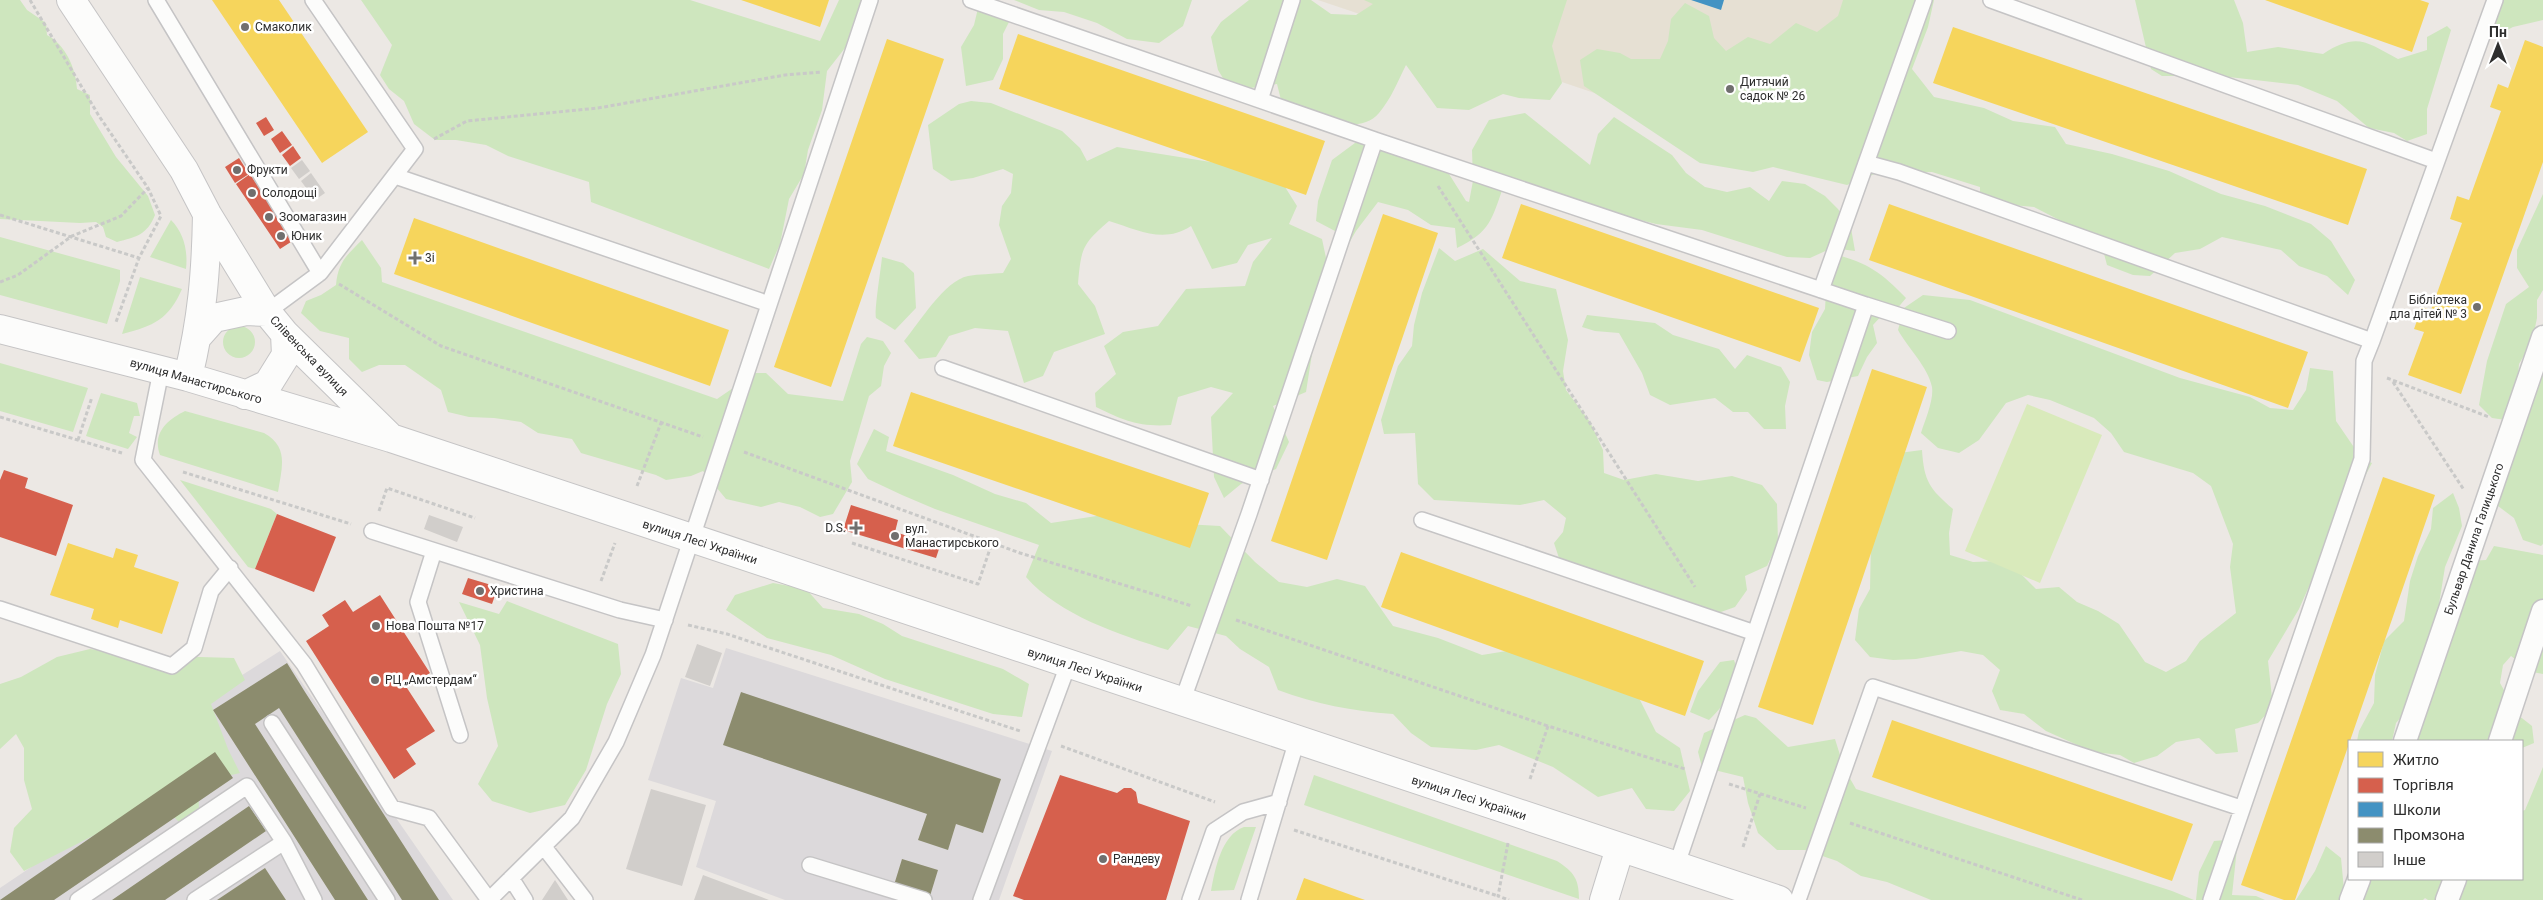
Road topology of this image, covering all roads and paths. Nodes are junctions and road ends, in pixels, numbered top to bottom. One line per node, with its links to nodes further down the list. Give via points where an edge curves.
1 (30, 0): 19 (path, via 99,116)
2 (71, 0): 21 (main road, Слівенська вулиця, via 184,170)
3 (156, 0): 24 (lane)
4 (313, 0): 14 (lane)
5 (870, 0): 11 (lane)
6 (971, 0): 12 (lane)
7 (1292, 0): 12 (lane)
8 (1924, 0): 17 (lane)
9 (1991, 0): 16 (lane)
10 (2496, 0): 16 (lane)
11 (845, 70): 14 (path, via 785,75 598,108 467,121); 27 (lane)
12 (1260, 100): 13 (lane)
13 (1375, 140): 15 (lane); 51 (lane)
14 (415, 149): 18 (lane)
15 (1418, 154): 26 (lane); 67 (path)
16 (2436, 161): 36 (lane)
17 (1866, 163): 26 (lane); 36 (lane, via 1908,175)
18 (395, 176): 24 (lane); 27 (lane)
19 (148, 188): 22 (path, via 121,216); 23 (path, via 161,216)
20 (0, 214): 22 (path)
21 (207, 214): 29 (main road, Слівенська вулиця); 34 (main road, Слівенська вулиця, via 206,280)
22 (72, 236): 23 (path); 25 (path, via 18,275)
23 (138, 258): 30 (path)
24 (320, 273): 29 (lane); 45 (path, via 441,346)
25 (0, 282)
26 (1821, 290): 28 (lane)
27 (769, 304): 49 (lane)
28 (1866, 305): 32 (lane); 69 (lane)
29 (267, 312): 33 (main road, Слівенська вулиця); 34 (main road, via 246,311 214,318)
30 (116, 322)
31 (0, 329): 39 (main road, вулиця Манастирського)
32 (1948, 331)
33 (285, 334): 42 (main road, via 286,355 268,384); 47 (main road, Слівенська вулиця)
34 (198, 336): 40 (main road, Слівенська вулиця)
35 (2543, 337): 46 (street, Бульвар Данила Галицького)
36 (2372, 341): 37 (lane)
37 (2364, 361): 41 (path); 81 (lane, via 2362,459)
38 (943, 368): 51 (lane)
39 (161, 371): 40 (main road, вулиця Манастирського); 50 (lane)
40 (188, 377): 42 (main road, вулиця Манастирського)
41 (2393, 382): 46 (path); 53 (path)
42 (245, 395): 47 (main road, вулиця Манастирського)
43 (92, 397): 48 (path)
44 (0, 417): 48 (path)
45 (661, 423): 49 (path); 52 (path)
46 (2513, 426): 53 (street, Бульвар Данила Галицького)
47 (391, 438): 57 (main road, вулиця Лесі Українки)
48 (78, 440): 50 (path)
49 (723, 444): 57 (lane); 60 (path)
50 (143, 460): 56 (path); 62 (lane)
51 (1260, 480): 66 (lane)
52 (637, 486)
53 (2482, 517): 77 (street, Бульвар Данила Галицького)
54 (475, 518): 56 (path, via 387,488)
55 (1422, 520): 67 (lane)
56 (372, 531): 61 (lane)
57 (693, 540): 68 (lane); 70 (main road, вулиця Лесі Українки)
58 (615, 542): 63 (path)
59 (852, 543): 60 (path, via 978,584)
60 (992, 543): 66 (path)
61 (434, 551): 63 (lane); 75 (lane, via 418,602)
62 (230, 568): 64 (lane, via 211,591 194,648 172,666); 97 (lane, via 304,664 392,808 429,818)
63 (593, 602): 68 (lane)
64 (0, 609)
65 (2543, 611): 78 (street)
66 (1214, 613): 71 (lane); 74 (path)
67 (1715, 619): 69 (lane)
68 (665, 620): 73 (path, via 727,634); 84 (lane, via 616,742 572,818)
69 (1755, 633): 89 (lane)
70 (1068, 665): 71 (main road, вулиця Лесі Українки); 101 (lane)
71 (1182, 702): 76 (main road, вулиця Лесі Українки)
72 (272, 722): 96 (lane)
73 (1006, 726)
74 (1548, 726)
75 (460, 735)
76 (1298, 740): 80 (lane); 86 (main road, вулиця Лесі Українки)
77 (2405, 740)
78 (2500, 740)
79 (1760, 794): 85 (path)
80 (1279, 802): 102 (lane, via 1243,812 1214,831); 103 (lane)
81 (2241, 808): 107 (lane, via 1873,687); 109 (lane)
82 (284, 842): 93 (lane, via 247,786); 94 (lane); 95 (lane)
83 (1508, 843): 104 (path, via 1498,896)
84 (544, 847): 90 (lane); 99 (lane)
85 (1743, 847)
86 (1620, 848): 89 (main road, вулиця Лесі Українки); 105 (main road)
87 (1930, 849): 108 (path)
88 (810, 865): 100 (lane)
89 (1676, 867): 106 (main road, вулиця Лесі Українки)
90 (511, 878): 97 (lane); 98 (lane)
91 (2359, 880): 110 (street)
92 (2454, 880): 111 (street)
93 (78, 900)
94 (195, 900)
95 (314, 900)
96 (387, 900)
97 (489, 900)
98 (525, 900)
99 (585, 900)
100 (924, 900)
101 (981, 900)
102 (1190, 900)
103 (1249, 900)
104 (1509, 900)
105 (1604, 900)
106 (1779, 900)
107 (1798, 900)
108 (2082, 900)
109 (2211, 900)
110 (2351, 900)
111 (2448, 900)

